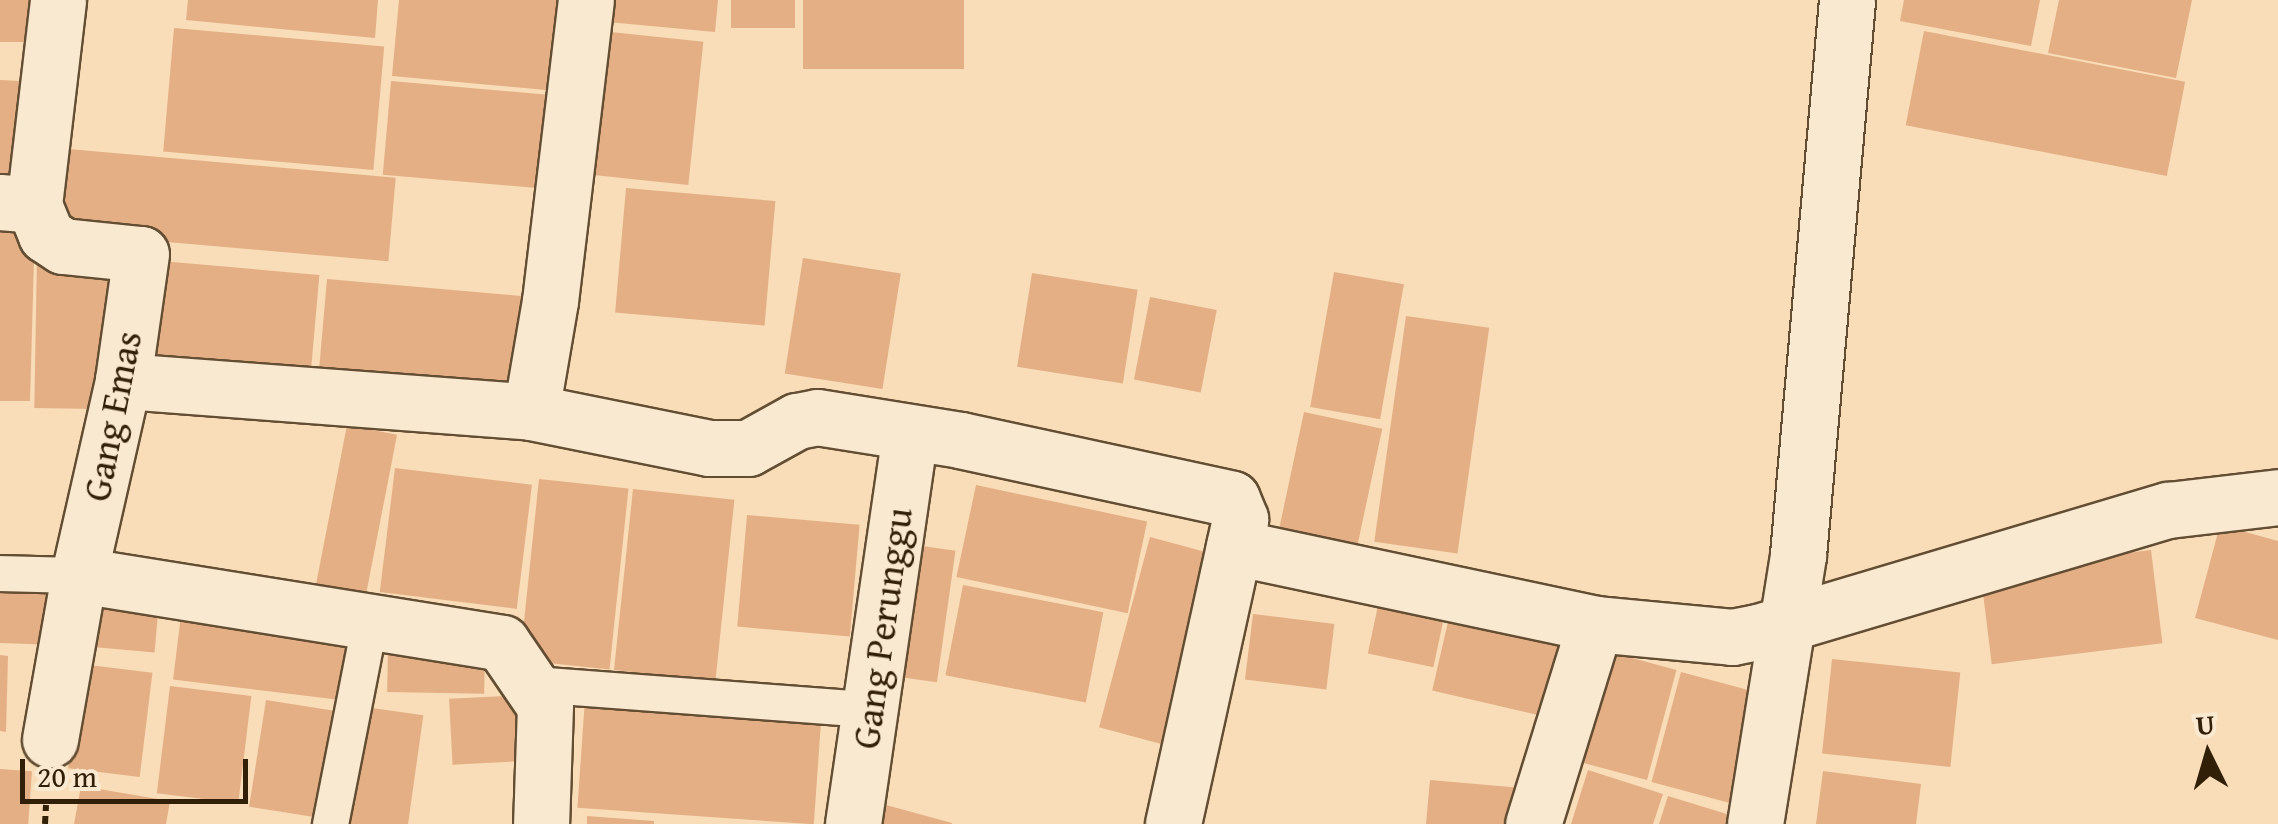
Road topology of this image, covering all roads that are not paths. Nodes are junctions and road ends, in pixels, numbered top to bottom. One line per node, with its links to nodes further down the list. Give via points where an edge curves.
1 (58, 0): 4 (street)
2 (586, 0): 6 (street)
3 (1847, 0): 12 (street)
4 (17, 204): 5 (street, Gang Emas, via 63,246 140,254)
5 (123, 380): 6 (street); 11 (street, Gang Emas)
6 (531, 412): 7 (street, via 709,448 748,448 817,417)
7 (910, 433): 9 (street, via 1232,499 1240,519); 16 (street, Gang Perunggu)
8 (2278, 497): 12 (street, via 2168,510)
9 (1234, 547): 14 (street); 21 (street)
10 (0, 574): 11 (lane)
11 (79, 575): 13 (street); 17 (street, Gang Emas)
12 (1788, 621): 14 (street, via 1732,637); 23 (street)
13 (370, 622): 15 (street, via 502,643); 18 (lane)
14 (1595, 624): 22 (street)
15 (534, 684): 16 (lane); 19 (street, via 545,706)
16 (870, 709): 20 (street, Gang Perunggu)
17 (50, 739)
18 (330, 824)
19 (541, 824)
20 (853, 824)
21 (1173, 824)
22 (1533, 824)
23 (1755, 824)

